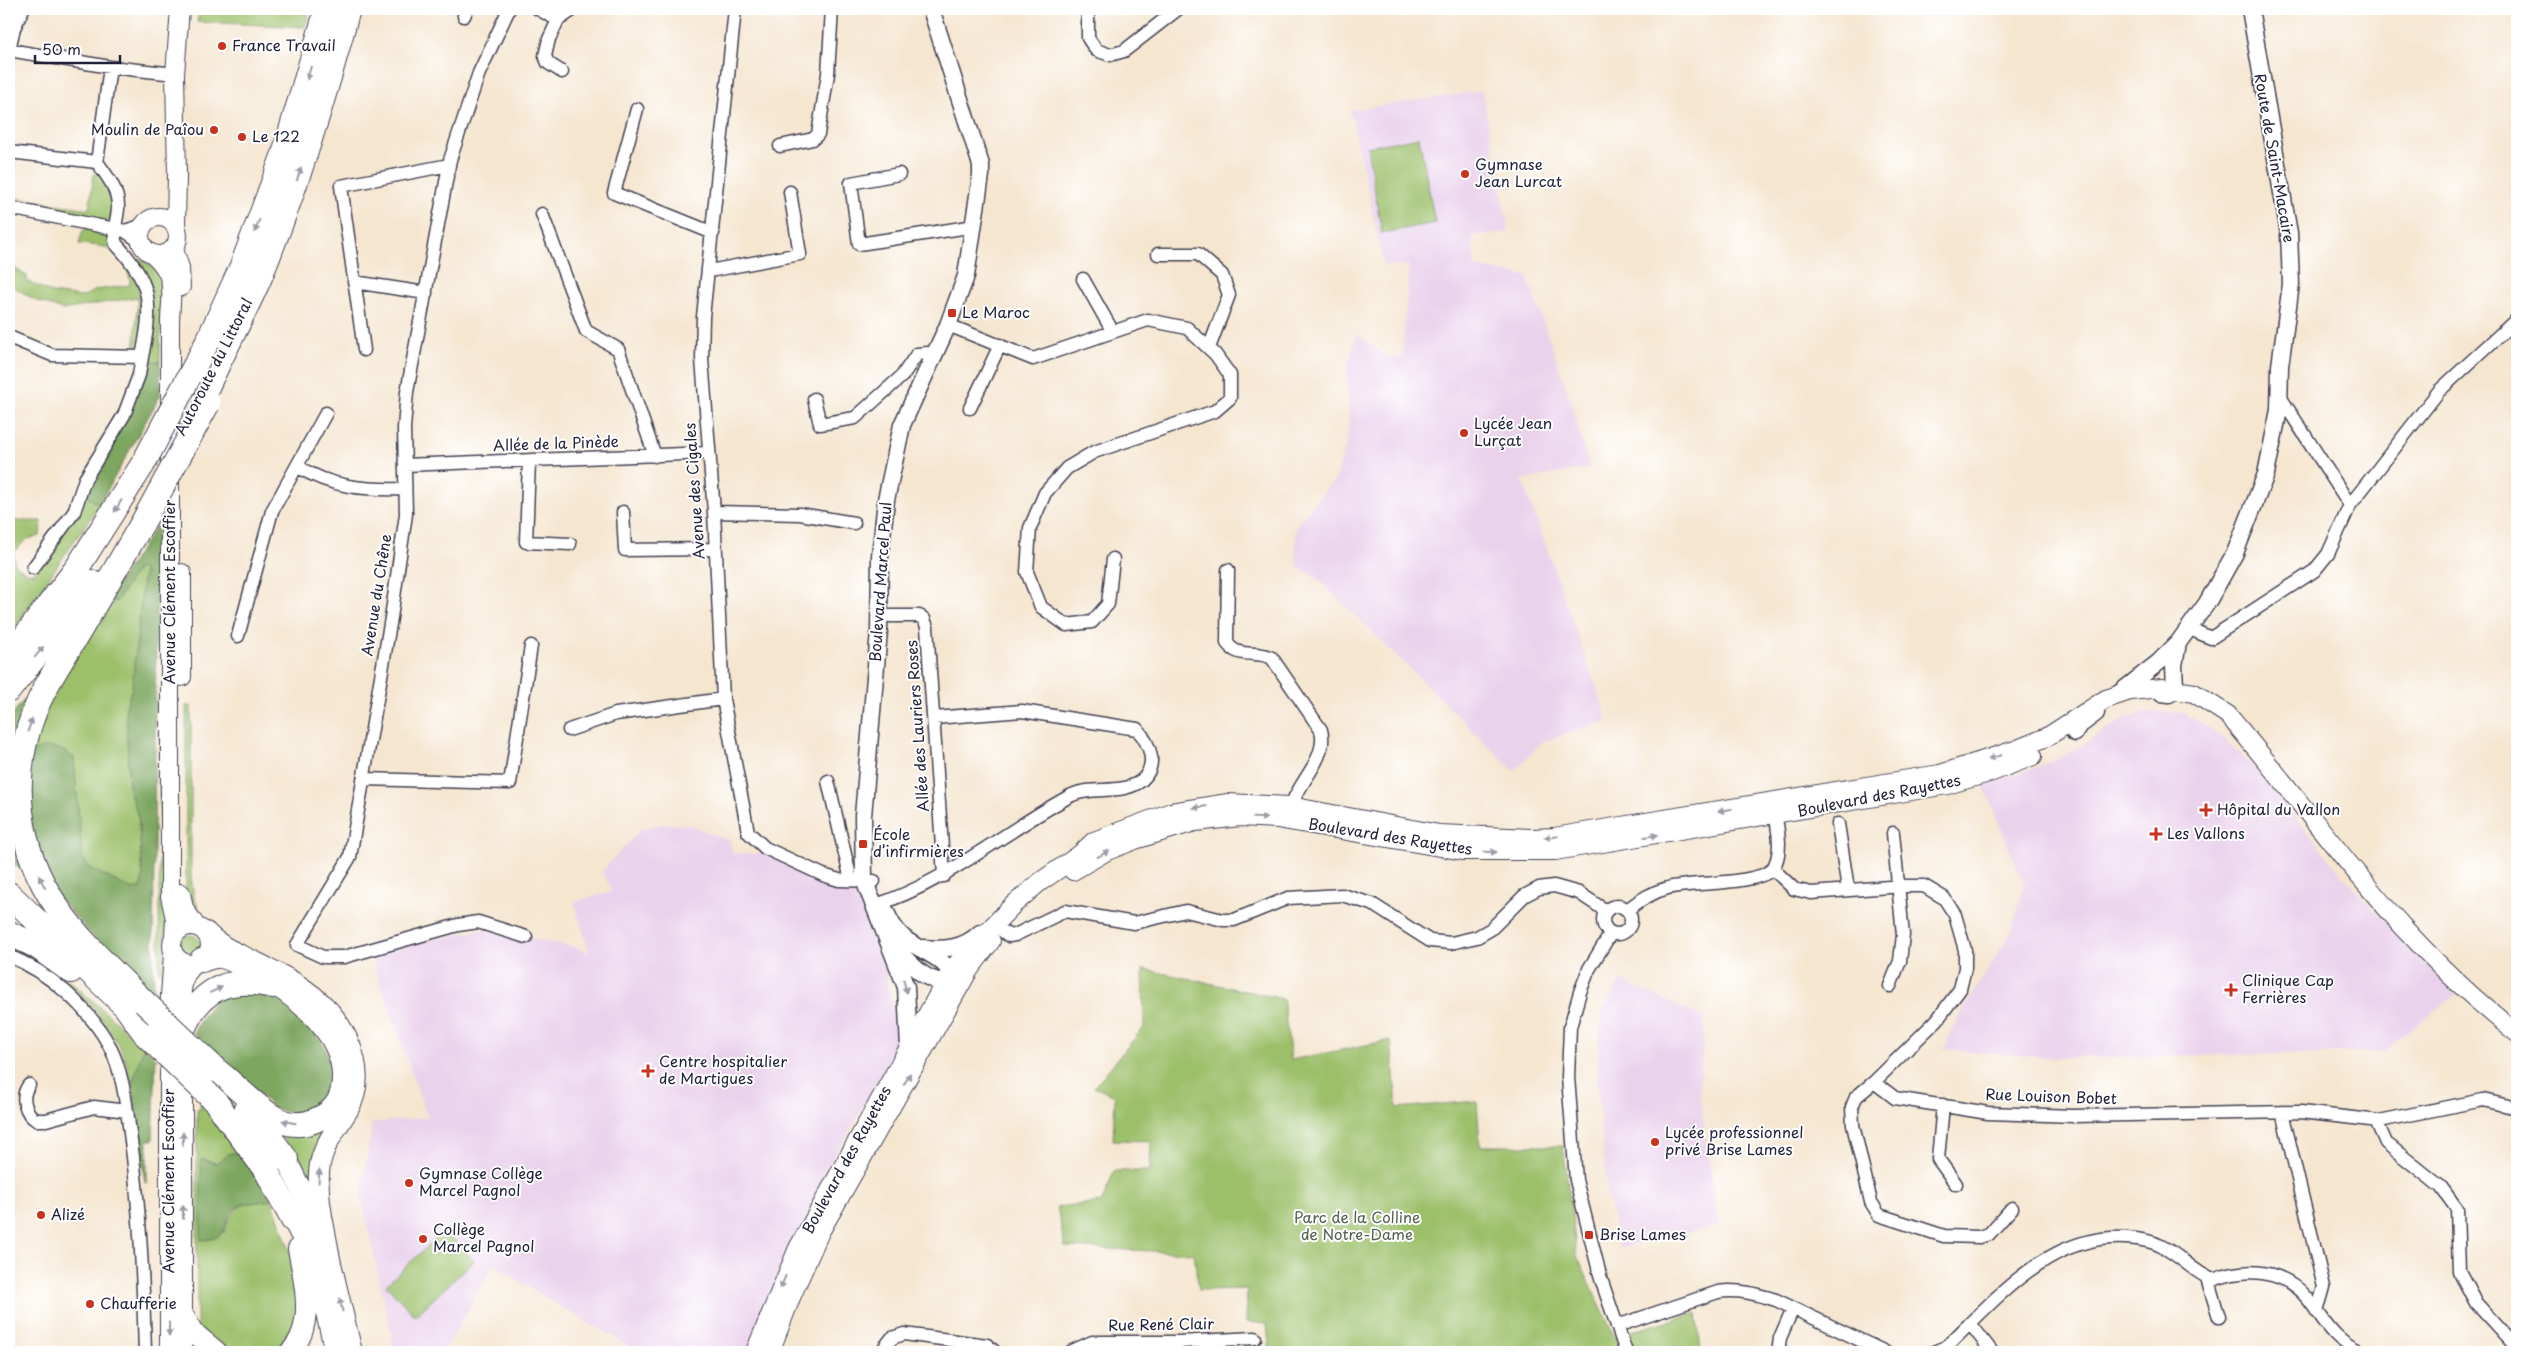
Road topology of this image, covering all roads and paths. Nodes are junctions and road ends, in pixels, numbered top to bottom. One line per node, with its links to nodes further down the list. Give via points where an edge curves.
1 (23, 9): 15 (street)
2 (180, 9): 18 (main road)
3 (327, 9): 75 (highway, Autoroute du Littoral, one-way to 75, bridge, via 284,154 242,266 208,341 143,464 77,568)
4 (348, 9): 50 (highway, Autoroute du Littoral, one-way to 4, via 275,236 325,96)
5 (509, 9): 23 (street, Avenue du Chêne, via 479,73)
6 (538, 9): 14 (street)
7 (574, 9): 14 (street)
8 (735, 9): 33 (street, Avenue des Cigales)
9 (832, 9): 20 (street, via 828,74 818,134 813,139)
10 (931, 9): 30 (street, Boulevard Marcel Paul, via 982,165)
11 (1088, 9): 12 (street, via 1088,38 1096,50 1110,55 1124,51)
12 (1178, 9)
13 (2250, 9): 51 (street, Route de Saint-Macaire, via 2289,233 2292,284)
14 (558, 20): 17 (street, via 545,56 548,63)
15 (9, 50): 16 (street)
16 (110, 67): 18 (street); 22 (street)
17 (562, 72)
18 (175, 74): 25 (main road)
19 (637, 109): 33 (street, via 614,193)
20 (780, 146)
21 (9, 152): 22 (street)
22 (97, 162): 32 (street, via 116,194)
23 (449, 165): 39 (street, via 341,186); 40 (street, Avenue du Chêne)
24 (899, 174): 30 (street, via 851,183 859,244)
25 (176, 192): 29 (main road); 31 (main road, via 170,204)
26 (790, 192): 37 (street, via 800,254)
27 (9, 208): 32 (street)
28 (542, 214): 56 (street, via 586,331 618,349)
29 (176, 226): 31 (main road, via 167,219); 34 (main road, via 178,238)
30 (974, 226): 42 (street, Boulevard Marcel Paul, via 966,276)
31 (147, 228): 32 (street); 36 (main road, via 144,248)
32 (120, 231): 49 (street, via 116,244 140,271 148,295 147,332)
33 (713, 233): 37 (street, Avenue des Cigales)
34 (174, 248): 36 (main road, via 166,254); 103 (main road, Avenue Clément Escoffier, via 180,268 181,894 187,915)
35 (1158, 254): 46 (street, via 1198,254 1222,275 1229,295)
36 (154, 255): 107 (main road, Avenue Clément Escoffier, via 168,271 172,286 170,896 175,919)
37 (709, 271): 55 (street, Avenue des Cigales, via 702,359)
38 (1083, 279): 43 (street)
39 (354, 282): 40 (street); 47 (street)
40 (426, 293): 58 (street, Avenue du Chêne, via 408,392 404,428)
41 (2517, 319): 61 (street, via 2439,391)
42 (948, 325): 45 (street); 48 (street, Boulevard Marcel Paul)
43 (1113, 332): 45 (street, via 1033,359); 46 (street, via 1148,320 1187,328)
44 (9, 337): 49 (street, via 52,356)
45 (1000, 346): 53 (street)
46 (1209, 348): 67 (street, via 1230,375 1230,398 1215,411 1094,452 1067,468 1045,493 1030,528 1027,572 1041,607 1066,625 1092,622 1108,604)
47 (364, 350)
48 (934, 356): 52 (street, via 917,354 902,376 855,418 820,424); 70 (street, Boulevard Marcel Paul, via 902,425 886,500 880,556)
49 (142, 357): 68 (street, via 124,415 85,479 80,501)
50 (207, 395): 77 (highway, Autoroute du Littoral, one-way to 50, via 76,605); 117 (highway, one-way to 50, bridge, via 68,922 45,888 28,850 22,827 19,787 22,752 34,711 143,522)
51 (2279, 395): 61 (street); 71 (street, Route de Saint-Macaire, via 2266,474 2236,553 2207,603)
52 (814, 400)
53 (970, 408)
54 (326, 413): 59 (street)
55 (709, 454): 56 (street, Allée de la Pinède); 63 (street, Avenue des Cigales)
56 (655, 456): 57 (street, Allée de la Pinède)
57 (529, 461): 58 (street, Allée de la Pinède); 65 (street, via 526,542)
58 (405, 465): 60 (street, Avenue du Chêne)
59 (297, 466): 60 (street, via 338,484); 72 (street, via 272,511)
60 (405, 490): 86 (street, Avenue du Chêne, via 406,514)
61 (2350, 505): 71 (street, via 2328,554 2314,571 2211,638)
62 (623, 512): 66 (street, via 625,550)
63 (714, 512): 64 (street, via 800,514); 66 (street, Avenue des Cigales)
64 (854, 523)
65 (570, 544)
66 (715, 549): 80 (street, Avenue des Cigales)
67 (1113, 559)
68 (33, 568)
69 (1228, 570): 89 (street, via 1227,643 1232,650 1242,654 1264,654 1272,658 1321,730 1323,738 1318,758 1302,782)
70 (880, 616): 81 (street, Allée des Lauriers Roses, via 919,616 924,619 928,627); 95 (street, Boulevard Marcel Paul, via 866,771)
71 (2188, 628): 73 (street, Route de Saint-Macaire)
72 (238, 636)
73 (2178, 643): 76 (street, Route de Saint-Macaire); 78 (street, Route de Saint-Macaire)
74 (531, 646): 86 (street, via 510,782)
75 (9, 657)
76 (2159, 662): 78 (street); 79 (street, Route de Saint-Macaire)
77 (9, 690)
78 (2169, 690): 79 (main road, Boulevard des Rayettes, via 2130,691); 82 (street, via 2211,708); 84 (street, via 2119,702 2099,711 2080,725); 85 (main road, Boulevard des Rayettes, via 2194,693 2213,703)
79 (2116, 695): 88 (main road, Boulevard des Rayettes, one-way to 88, via 2047,737 1968,765 1940,774)
80 (723, 699): 83 (street, via 616,714); 95 (street, Avenue des Cigales, via 748,832 764,848 823,875 838,880)
81 (934, 718): 94 (street, Allée des Lauriers Roses); 94 (street, via 1022,711 1137,729 1148,742 1151,760 1143,779 1130,786 1076,793 1035,815)
82 (2218, 718): 84 (main road, Boulevard des Rayettes, via 2183,702 2140,701 2120,707); 85 (main road, Boulevard des Rayettes)
83 (569, 730)
84 (2075, 733): 88 (main road, Boulevard des Rayettes, via 2034,756 1948,785)
85 (2249, 739): 119 (main road, via 2408,933 2460,985)
86 (363, 779): 108 (street, Avenue du Chêne, via 350,857 297,945 323,957 344,957 478,922)
87 (828, 781): 95 (street)
88 (1774, 809): 89 (main road, Boulevard des Rayettes, via 1532,838 1439,834); 93 (street, via 1779,841)
89 (1289, 813): 92 (main road, Boulevard des Rayettes, one-way to 92, via 1238,803 1199,807 1147,819); 104 (main road, Boulevard des Rayettes, one-way to 89, via 1024,907 1077,868 1107,851 1195,822)
90 (1838, 824): 98 (street)
91 (1893, 833): 97 (street)
92 (1094, 841): 110 (street, via 1026,886 974,939 954,948); 114 (main road, Boulevard des Rayettes, via 1013,905 960,960)
93 (1773, 869): 98 (street, via 1794,889 1820,894); 101 (street, via 1752,879 1669,888 1645,897)
94 (944, 876): 100 (street)
95 (863, 880): 100 (street, Boulevard Marcel Paul)
96 (9, 881): 117 (highway)
97 (1899, 886): 98 (street); 115 (street, via 1903,935 1900,961); 124 (street, via 1924,886 1944,898 1955,915 1965,950 1965,968 1960,989 1937,1020)
98 (1848, 889)
99 (9, 894): 120 (highway, via 125,1006)
100 (877, 905): 109 (street, Boulevard Marcel Paul); 110 (street, Boulevard Marcel Paul, via 896,931)
101 (1627, 910): 102 (street, via 1618,906); 106 (street, via 1631,917 1628,930 1618,935)
102 (1606, 911): 104 (street, via 1579,893 1554,886 1539,888 1524,896 1491,929 1478,937 1451,944 1430,941 1372,904 1342,895 1288,898 1234,920 1186,911 1134,922 1065,911 1015,935 1009,936); 106 (street, via 1603,923)
103 (201, 929): 107 (main road, via 183,926); 113 (main road, via 210,944 206,956); 136 (main road, one-way to 103, via 319,1197 319,1171 326,1145 348,1110 356,1090 352,1046 330,1012 301,985 221,946)
104 (1001, 930): 114 (main road, Boulevard des Rayettes)
105 (9, 933): 120 (highway, via 36,946 93,986)
106 (1611, 933): 144 (street, via 1589,969 1580,992 1570,1027 1568,1077 1576,1180 1601,1279)
107 (174, 935): 111 (main road)
108 (526, 937)
109 (888, 941): 114 (street, Boulevard Marcel Paul, via 929,978); 121 (street, Boulevard Marcel Paul, one-way to 121, via 906,987)
110 (918, 947): 114 (street, Boulevard Marcel Paul, via 944,964)
111 (173, 954): 113 (main road, via 183,962); 118 (main road)
112 (9, 956): 129 (street, via 51,980 97,1026 119,1070)
113 (199, 962): 116 (highway, via 215,956 226,957); 118 (main road, via 188,971 184,980)
114 (953, 979): 121 (main road, Boulevard des Rayettes)
115 (1890, 986)
116 (289, 992): 118 (highway, one-way to 116, via 202,998 227,985 255,983); 122 (highway, one-way to 122, via 305,1004 324,1026 340,1054 344,1082 334,1108 311,1123 283,1122)
117 (136, 994): 122 (highway, bridge)
118 (179, 1019)
119 (2517, 1033)
120 (146, 1035): 135 (highway, bridge, via 215,1101 267,1172)
121 (918, 1046): 141 (main road, Boulevard des Rayettes, via 798,1248)
122 (216, 1070): 132 (highway)
123 (169, 1071): 148 (main road, Avenue Clément Escoffier, one-way to 148)
124 (1874, 1082): 127 (street, Rue Louison Bobet, via 1895,1098); 134 (street, via 1856,1097 1852,1107 1853,1125 1871,1202 1880,1215 1944,1236 1979,1237 1989,1234)
125 (29, 1085): 129 (street, via 24,1100 36,1120 94,1107)
126 (183, 1085): 140 (main road, Avenue Clément Escoffier, one-way to 126)
127 (1943, 1105): 130 (street, Rue Louison Bobet, via 1988,1113 2073,1116); 133 (street, via 1938,1159)
128 (2517, 1108): 131 (street, Rue Louison Bobet, via 2483,1100)
129 (127, 1111): 147 (street, via 140,1222)
130 (2282, 1112): 131 (street, Rue Louison Bobet); 139 (street, via 2324,1287)
131 (2379, 1121): 146 (street, via 2386,1143 2441,1187 2457,1209 2459,1270 2476,1303)
132 (286, 1159): 136 (main road, via 311,1209)
133 (1956, 1184)
134 (2012, 1208)
135 (293, 1220): 151 (main road, via 306,1308 300,1338); 152 (main road, via 315,1264)
136 (330, 1259): 153 (main road, one-way to 136)
137 (2207, 1278): 139 (street, via 2213,1280 2245,1272 2286,1279); 142 (street); 143 (street, via 2158,1244 2108,1237 2090,1240 2025,1272)
138 (1794, 1308): 144 (street, via 1759,1294 1730,1290); 160 (street, via 1780,1338); 161 (street)
139 (2317, 1312): 164 (street, via 2338,1339)
140 (183, 1314): 149 (main road, Avenue Clément Escoffier); 150 (main road, via 193,1332)
141 (776, 1317): 154 (main road, Boulevard des Rayettes); 155 (main road, Boulevard des Rayettes)
142 (2219, 1317)
143 (1970, 1324): 162 (street, via 1946,1347); 163 (street)
144 (1617, 1326): 159 (street)
145 (1255, 1338): 158 (street, Rue René Clair, via 1092,1342)
146 (2517, 1348)
147 (145, 1352)
148 (169, 1352)
149 (183, 1352)
150 (217, 1352)
151 (290, 1352)
152 (335, 1352)
153 (352, 1352)
154 (755, 1352)
155 (770, 1352)
156 (881, 1352): 157 (street, via 892,1338 904,1334 987,1345)
157 (995, 1352)
158 (1070, 1352)
159 (1626, 1352)
160 (1778, 1352)
161 (1885, 1352)
162 (1934, 1352)
163 (1992, 1352)
164 (2362, 1352)

